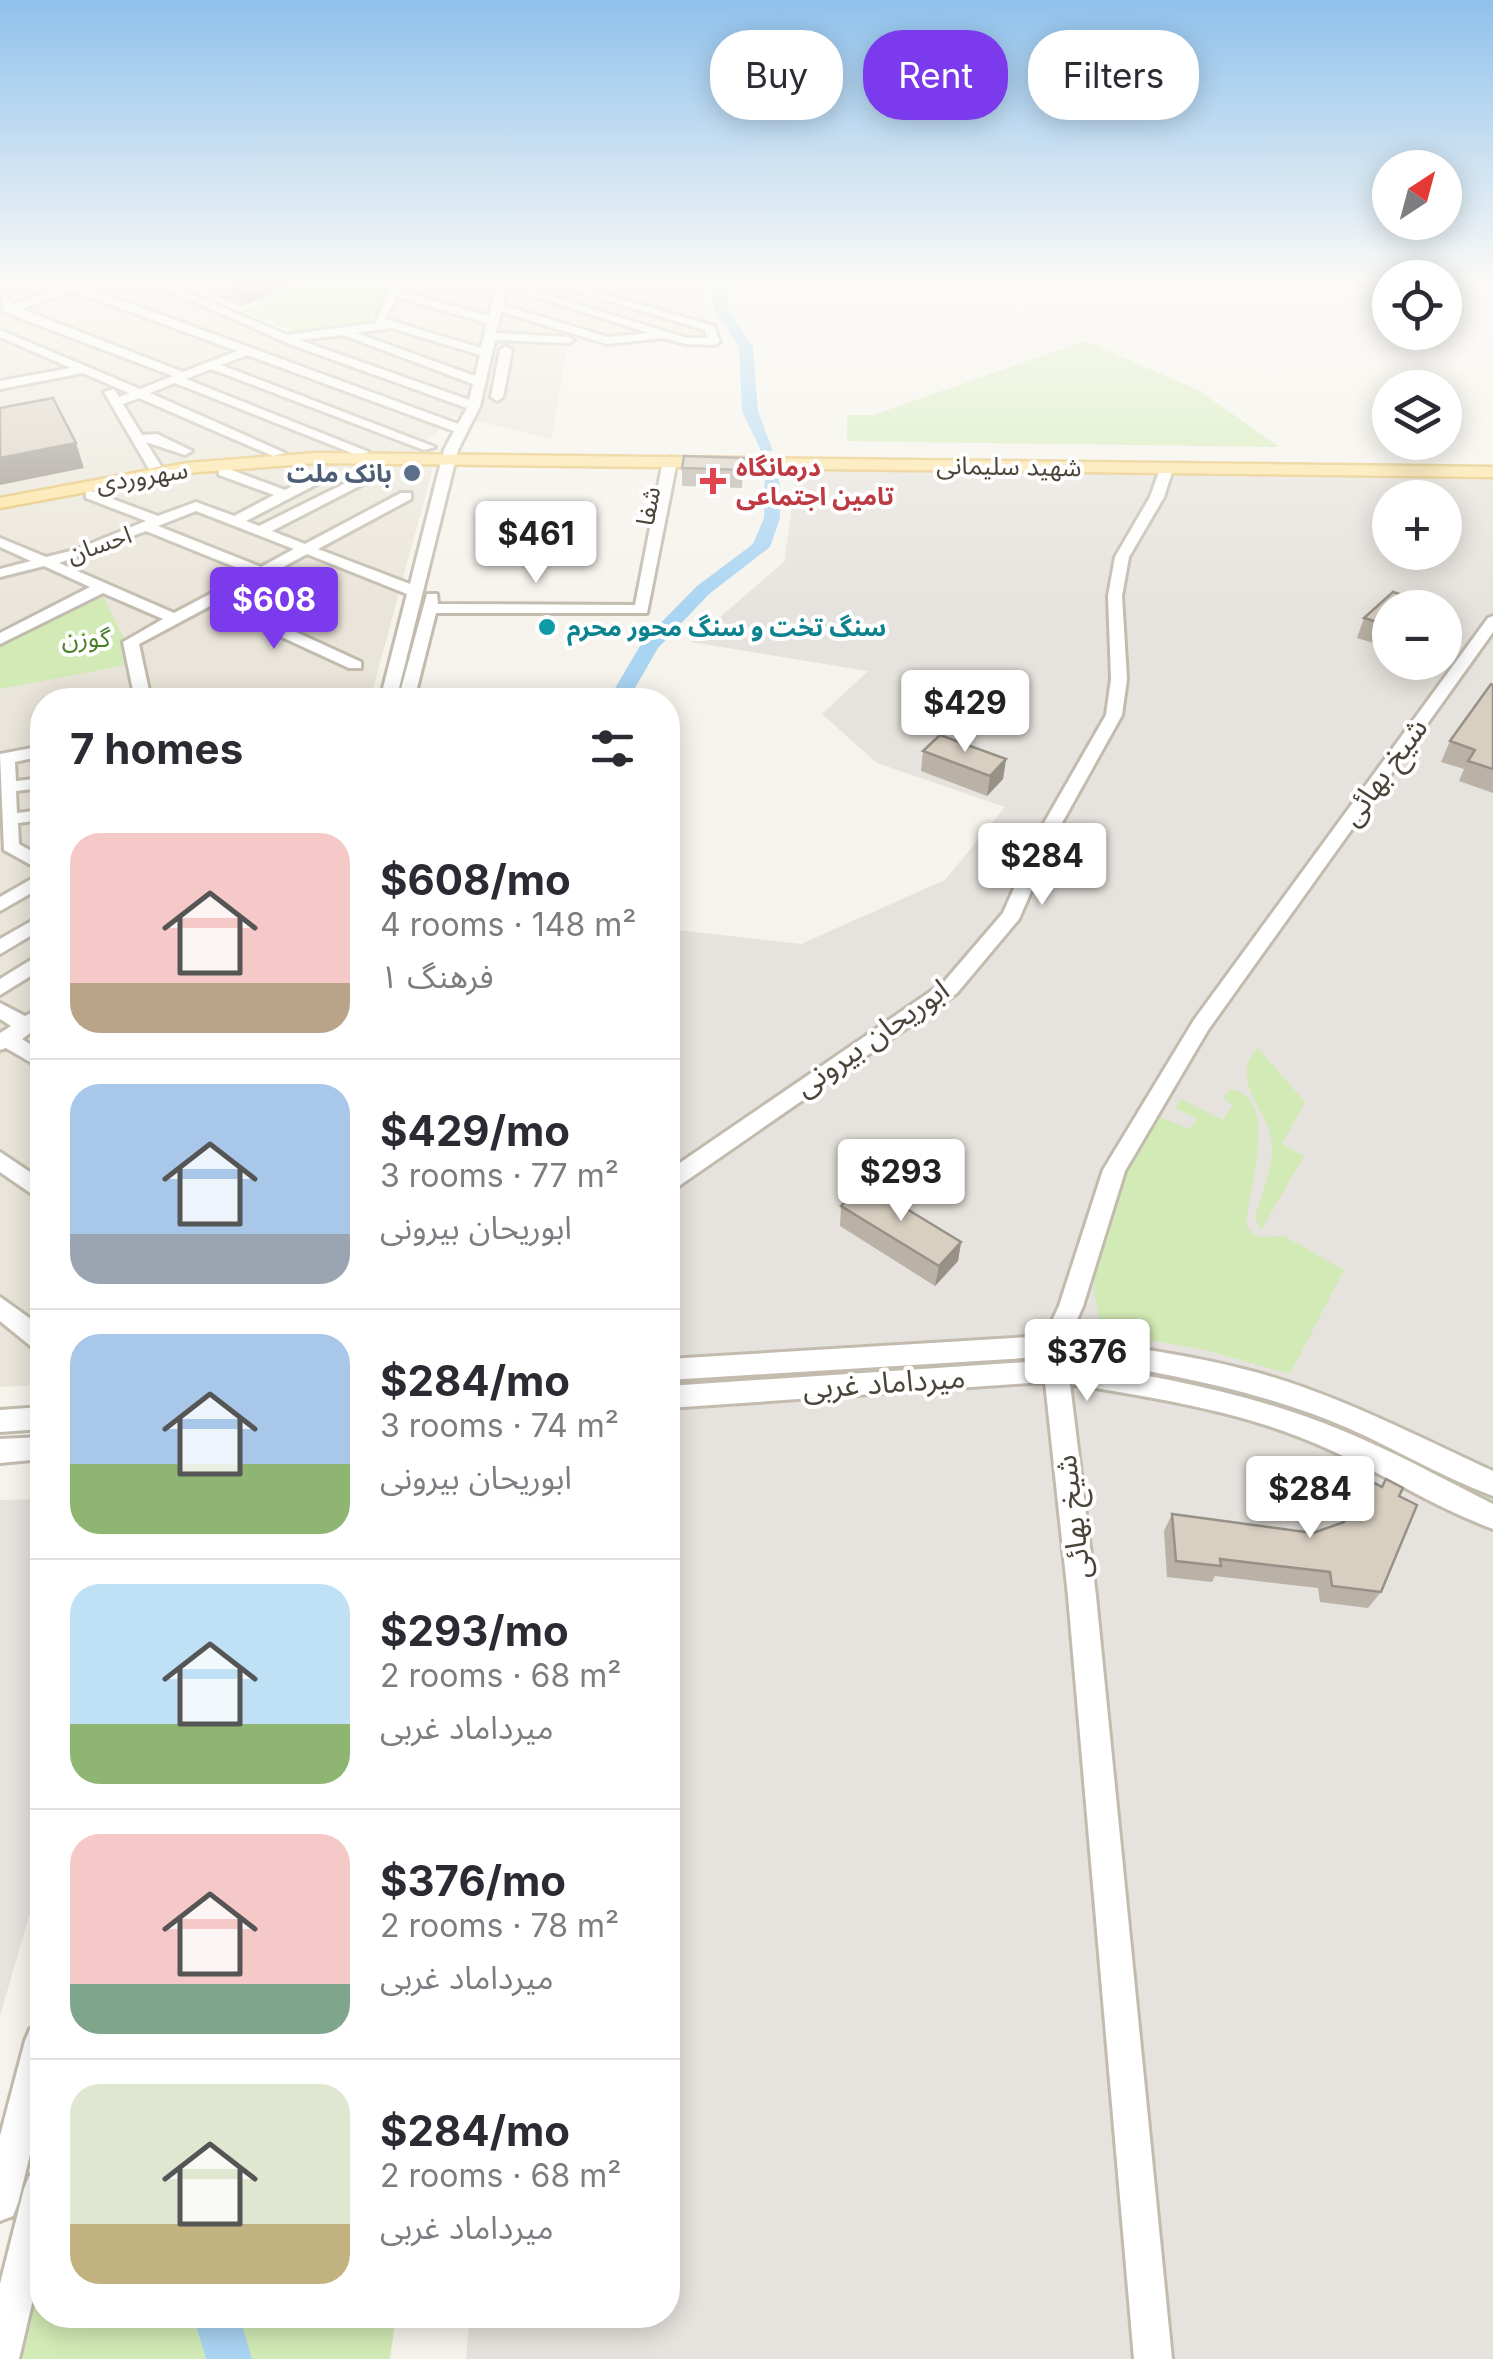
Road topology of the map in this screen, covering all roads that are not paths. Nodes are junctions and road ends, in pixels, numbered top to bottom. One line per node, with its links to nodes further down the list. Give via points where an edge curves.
1 (110, 393): 10 (street)
2 (139, 393): 10 (street)
3 (149, 393): 16 (street)
4 (216, 393): 14 (street)
5 (278, 393): 15 (street)
6 (330, 393): 17 (street)
7 (450, 393): 11 (street)
8 (477, 393): 11 (street)
9 (497, 393): 11 (street, via 495,402)
10 (117, 402): 12 (street)
11 (475, 402): 17 (street)
12 (138, 439): 13 (street, via 152,436); 20 (street)
13 (185, 451)
14 (362, 452): 15 (main road, سهروردی); 16 (main road, سهروردی)
15 (422, 452): 17 (main road, سهروردی); 17 (main road); 29 (main road, سهروردی, via 187,468)
16 (278, 453): 20 (main road, سهروردی)
17 (458, 454): 18 (main road); 18 (main road, شهید سلیمانی); 39 (street); 41 (street)
18 (500, 454): 19 (main road, شهید سلیمانی); 21 (main road, شهید سلیمانی)
19 (662, 465): 22 (main road, شهید سلیمانی); 41 (street, شفا, via 634,610)
20 (154, 466): 29 (main road, سهروردی)
21 (1493, 468): 22 (main road, شهید سلیمانی)
22 (1166, 469): 72 (street, ابوریحان بیرونی, via 1122,557 1115,596 1120,679 1114,714 1049,830 1012,914 950,988)
23 (224, 472): 26 (street)
24 (370, 476): 32 (street)
25 (316, 479): 26 (street)
26 (286, 494): 30 (street)
27 (91, 495): 31 (street)
28 (406, 496): 34 (street)
29 (0, 500)
30 (236, 520): 31 (street, احسان, via 196,506); 32 (street)
31 (154, 524): 35 (street, احسان); 37 (street)
32 (262, 530): 34 (street)
33 (0, 542): 35 (street)
34 (308, 549): 37 (street); 39 (street)
35 (44, 562): 36 (street, احسان); 38 (street)
36 (0, 573)
37 (262, 573): 40 (street)
38 (102, 587): 43 (street); 45 (street)
39 (416, 592): 49 (street)
40 (212, 599): 43 (street); 47 (street)
41 (429, 608): 50 (street)
42 (0, 616): 45 (street)
43 (175, 619): 48 (street, via 131,642)
44 (1493, 621): 76 (street, شیخ بهائی, via 1201,1026 1114,1170)
45 (23, 628): 46 (street)
46 (0, 639)
47 (355, 664)
48 (141, 688)
49 (391, 688)
50 (409, 688)
51 (30, 753): 52 (street)
52 (3, 759): 54 (street)
53 (30, 784): 54 (street)
54 (8, 787): 56 (street)
55 (30, 816): 56 (street)
56 (9, 819): 57 (street)
57 (5, 847): 58 (street)
58 (30, 859)
59 (30, 886): 60 (street)
60 (0, 905)
61 (30, 928): 62 (street)
62 (0, 948): 63 (street)
63 (30, 961)
64 (30, 969): 65 (street)
65 (0, 988)
66 (0, 1010): 67 (street)
67 (30, 1019)
68 (30, 1023): 69 (street)
69 (3, 1041): 70 (street)
70 (30, 1056)
71 (0, 1160): 73 (street)
72 (680, 1174)
73 (30, 1183)
74 (0, 1307): 75 (street)
75 (30, 1331)
76 (1054, 1359): 77 (street, میرداماد غربی); 78 (street, میرداماد غربی); 83 (street, میرداماد غربی, via 1158,1361 1253,1382 1340,1413); 84 (street, میرداماد غربی, via 1251,1410 1334,1439); 89 (street, شیخ بهائی)
77 (680, 1369)
78 (680, 1396)
79 (30, 1419): 80 (street)
80 (0, 1421)
81 (30, 1449): 82 (street)
82 (0, 1451)
83 (1493, 1484)
84 (1493, 1517)
85 (30, 2088): 86 (street)
86 (0, 2203)
87 (30, 2238): 88 (street)
88 (0, 2359)
89 (1153, 2359)

